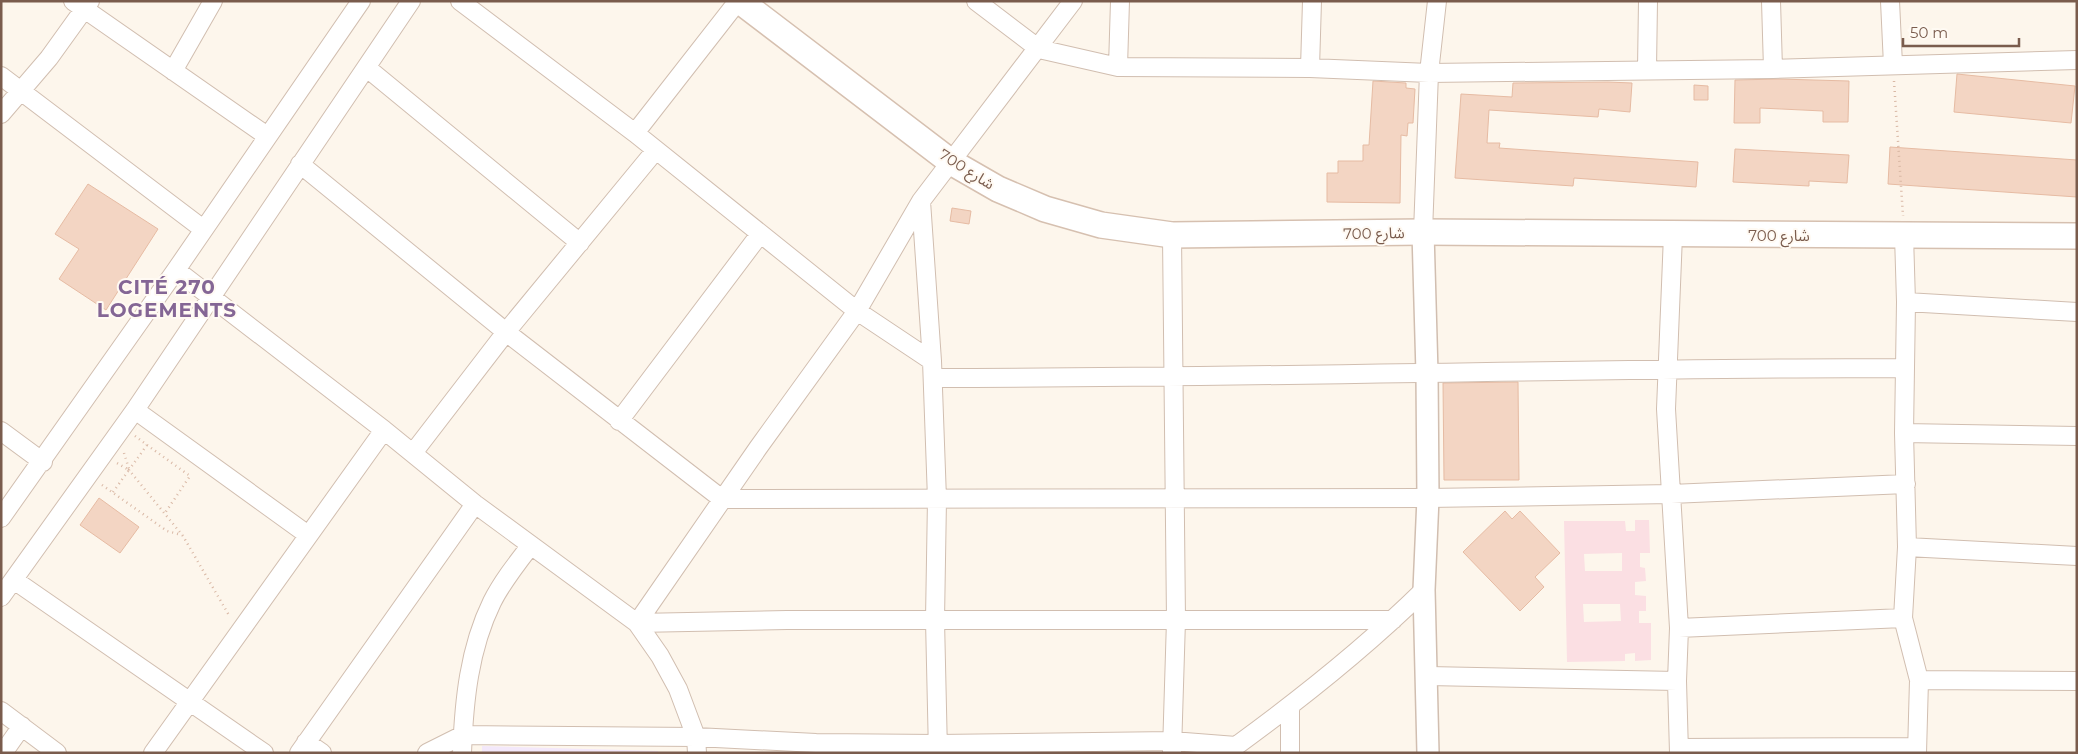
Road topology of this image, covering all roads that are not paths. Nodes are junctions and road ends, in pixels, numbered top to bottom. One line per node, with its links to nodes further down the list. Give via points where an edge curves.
1 (213, 1): 23 (street)
2 (360, 1): 29 (street)
3 (411, 1): 19 (street)
4 (460, 1): 28 (street)
5 (739, 1): 28 (street); 31 (main road, شارع 700)
6 (976, 1): 15 (street)
7 (1073, 1): 15 (street)
8 (1120, 1): 18 (street)
9 (1312, 1): 20 (street)
10 (1437, 1): 24 (street)
11 (1648, 1): 21 (street)
12 (1771, 1): 22 (street)
13 (1890, 1): 17 (street)
14 (83, 4): 23 (street); 26 (street)
15 (1039, 49): 18 (street); 31 (street)
16 (2077, 60): 17 (street)
17 (1893, 65): 22 (street)
18 (1118, 67): 20 (street)
19 (367, 68): 32 (street); 41 (street)
20 (1310, 68): 24 (street)
21 (1647, 69): 22 (street); 24 (street)
22 (1773, 69)
23 (173, 71): 29 (street)
24 (1429, 73): 35 (street)
25 (1, 76): 26 (street)
26 (20, 91): 27 (street); 34 (street)
27 (1, 114)
28 (635, 133): 30 (street)
29 (267, 136): 34 (street)
30 (655, 151): 36 (street); 41 (street)
31 (951, 162): 33 (street); 37 (main road, شارع 700, via 998,189 1044,209 1102,225)
32 (300, 164): 43 (street); 47 (street)
33 (922, 201): 45 (street); 50 (street)
34 (203, 229): 42 (street)
35 (1422, 232): 37 (main road, شارع 700); 38 (main road, شارع 700); 51 (street)
36 (760, 234): 45 (street); 54 (street)
37 (1172, 234): 52 (street)
38 (1673, 235): 39 (main road, شارع 700); 48 (street)
39 (1904, 235): 40 (main road, شارع 700); 44 (street)
40 (2077, 236)
41 (580, 243): 47 (street)
42 (176, 270): 43 (street); 60 (street)
43 (210, 298): 53 (street); 55 (street)
44 (1906, 302): 46 (street); 49 (street)
45 (857, 311): 50 (street); 65 (street)
46 (2077, 312)
47 (506, 332): 54 (street); 59 (street)
48 (1668, 368): 49 (street); 51 (street); 62 (street, via 1666,408)
49 (1905, 368): 57 (street)
50 (932, 369): 52 (street); 66 (street)
51 (1427, 374): 52 (street); 64 (street)
52 (1173, 378): 63 (street)
53 (135, 410): 69 (street); 73 (street)
54 (619, 421): 65 (street)
55 (384, 430): 59 (street); 69 (street)
56 (1, 431): 60 (street)
57 (1904, 433): 58 (street); 61 (street)
58 (2077, 436)
59 (413, 453): 67 (street)
60 (43, 462): 68 (street)
61 (1906, 484): 62 (street); 71 (street)
62 (1671, 494): 64 (street); 81 (street)
63 (1174, 498): 64 (street); 66 (street); 78 (street)
64 (1428, 498): 74 (street)
65 (722, 499): 66 (street); 80 (street)
66 (937, 499): 77 (street)
67 (475, 504): 70 (street); 92 (street)
68 (1, 518)
69 (308, 535): 86 (street)
70 (531, 545): 80 (street); 90 (street, via 500,588 482,628 468,676)
71 (1907, 547): 72 (street); 76 (street)
72 (2077, 556)
73 (14, 580): 75 (street); 86 (street)
74 (1424, 590): 79 (street); 82 (street)
75 (1, 597)
76 (1904, 618): 81 (street); 83 (street)
77 (935, 620): 78 (street); 80 (street); 94 (street)
78 (1176, 620): 79 (street); 93 (street)
79 (1393, 620): 87 (street)
80 (637, 623): 91 (street, via 678,690)
81 (1679, 628): 84 (street)
82 (1428, 676): 84 (street); 106 (street)
83 (1919, 680): 85 (street); 97 (street)
84 (1677, 681): 96 (street)
85 (2077, 681)
86 (189, 702): 100 (street); 101 (street)
87 (1290, 707): 95 (street); 105 (street)
88 (1, 711): 89 (street)
89 (22, 726): 98 (street); 99 (street)
90 (463, 735): 91 (street); 103 (street); 104 (street)
91 (697, 745): 94 (street, via 816,743)
92 (303, 747): 102 (street)
93 (1172, 747): 94 (street); 95 (street)
94 (938, 748)
95 (1233, 750)
96 (1679, 750): 97 (street)
97 (1917, 750)
98 (3, 753)
99 (57, 753)
100 (153, 753)
101 (264, 753)
102 (322, 753)
103 (427, 753)
104 (462, 753)
105 (1290, 753)
106 (1428, 753)

